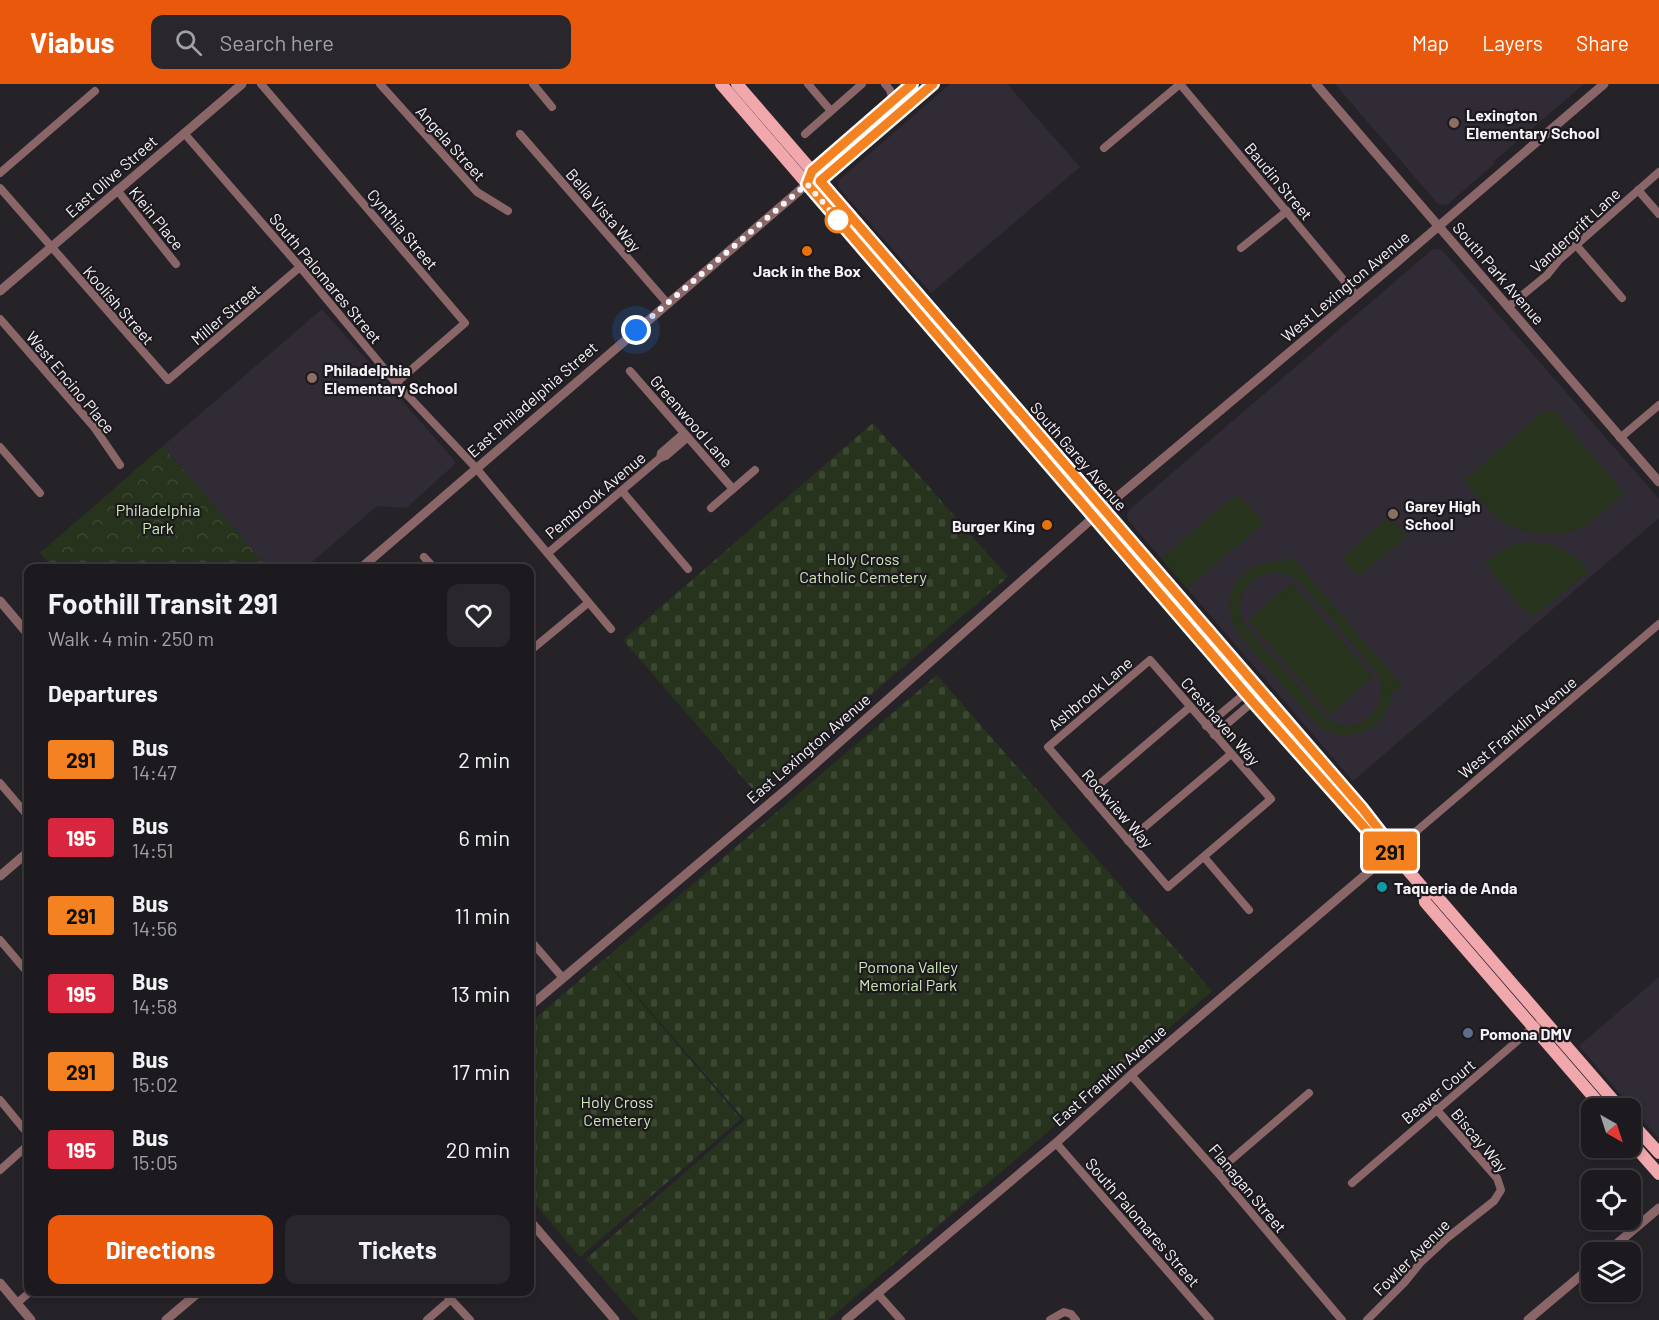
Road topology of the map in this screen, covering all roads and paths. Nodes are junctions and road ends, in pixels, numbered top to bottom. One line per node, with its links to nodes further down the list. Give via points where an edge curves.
1 (242, 84): 21 (street, East Olive Street)
2 (261, 84): 50 (street, Cynthia Street, via 465,322)
3 (380, 84): 33 (street, Angela Street, via 477,192)
4 (533, 84): 18 (street)
5 (721, 84): 28 (main road, South Garey Avenue)
6 (737, 84): 27 (main road, South Garey Avenue)
7 (808, 84): 20 (street)
8 (862, 84): 20 (street)
9 (885, 84): 17 (street)
10 (920, 84): 19 (main road, via 908,96)
11 (933, 84): 19 (main road)
12 (1180, 84): 24 (street); 32 (street, Baudin Street)
13 (1316, 84): 35 (street, South Park Avenue)
14 (1604, 84): 35 (street, West Lexington Avenue)
15 (905, 86): 17 (main road)
16 (95, 91): 25 (street)
17 (893, 101): 27 (main road)
18 (552, 107)
19 (906, 108): 27 (main road)
20 (831, 111): 23 (street)
21 (184, 133): 30 (street, East Olive Street); 40 (street, South Palomares Street)
22 (520, 134): 45 (street, Bella Vista Way)
23 (805, 134)
24 (1104, 148)
25 (0, 172)
26 (1659, 172): 31 (street, Vandergrift Lane)
27 (816, 176): 28 (main road); 44 (main road, South Garey Avenue)
28 (807, 184): 44 (main road, South Garey Avenue); 45 (street, East Philadelphia Street)
29 (0, 188): 37 (street, Koolish Street)
30 (117, 190): 37 (street, East Olive Street); 39 (street, Klein Place)
31 (1638, 190): 34 (street); 36 (street, Vandergrift Lane)
32 (1287, 211): 38 (street); 42 (street, Baudin Street)
33 (508, 212)
34 (1659, 214)
35 (1438, 227): 42 (street, West Lexington Avenue); 46 (street, South Park Avenue)
36 (1576, 245): 43 (street); 46 (street, Vandergrift Lane)
37 (50, 247): 41 (street, East Olive Street); 49 (street, Koolish Street)
38 (1241, 249)
39 (176, 264)
40 (300, 267): 49 (street, Miller Street); 50 (street, South Palomares Street)
41 (0, 291)
42 (1357, 296): 63 (street, West Lexington Avenue)
43 (1622, 298)
44 (915, 300): 63 (main road, South Garey Avenue)
45 (667, 303): 56 (street, East Philadelphia Street)
46 (1508, 307): 53 (street, South Park Avenue)
47 (0, 319): 55 (street, West Encino Place, via 94,427)
48 (630, 372): 52 (street, Greenwood Lane)
49 (168, 381)
50 (396, 383): 56 (street, South Palomares Street)
51 (1659, 405): 53 (street)
52 (686, 435): 59 (street, Greenwood Lane); 60 (street, Pembrook Avenue)
53 (1620, 438): 58 (street, South Park Avenue)
54 (0, 447): 61 (street)
55 (120, 465)
56 (476, 468): 64 (street, South Palomares Street); 66 (street, East Philadelphia Street)
57 (755, 470): 59 (street)
58 (1659, 482)
59 (733, 489): 62 (street)
60 (622, 491): 64 (street, Pembrook Avenue); 68 (street)
61 (40, 493)
62 (711, 508)
63 (1099, 513): 76 (main road, South Garey Avenue); 94 (street, East Lexington Avenue, via 789,787)
64 (548, 553): 70 (street, South Palomares Street)
65 (424, 557): 67 (street)
66 (366, 564)
67 (430, 564)
68 (688, 569)
69 (0, 601): 73 (street)
70 (588, 603): 72 (street, South Palomares Street); 74 (street)
71 (1659, 624): 86 (street, West Franklin Avenue)
72 (611, 628)
73 (24, 629)
74 (534, 648)
75 (1150, 660): 77 (street, Cresthaven Way); 80 (street, Ashbrook Lane)
76 (1254, 693): 78 (street); 79 (street); 86 (main road, South Garey Avenue, via 1362,808)
77 (1190, 707): 78 (street, Cresthaven Way); 83 (street)
78 (1206, 726): 79 (street, Cresthaven Way)
79 (1214, 735): 81 (street, Cresthaven Way)
80 (1048, 747): 83 (street, Rockview Way)
81 (1231, 754): 85 (street); 88 (street, Cresthaven Way, via 1271,800)
82 (0, 783): 84 (street)
83 (1088, 794): 85 (street, Rockview Way)
84 (24, 811)
85 (1128, 841): 88 (street, Rockview Way, via 1168,886)
86 (1392, 852): 96 (main road, South Garey Avenue, via 1424,889 1425,902); 97 (street, East Franklin Avenue)
87 (24, 855): 89 (street)
88 (1204, 857): 90 (street)
89 (0, 876)
90 (1249, 910)
91 (0, 940): 93 (street)
92 (534, 945): 94 (street)
93 (24, 968)
94 (563, 978): 95 (street, East Lexington Avenue)
95 (534, 1003)
96 (1538, 1024): 99 (main road, South Garey Avenue); 100 (main road, South Garey Avenue); 102 (street, Beaver Court)
97 (1131, 1075): 105 (street, East Franklin Avenue); 110 (street, Flanagan Street)
98 (1309, 1093): 110 (street)
99 (1595, 1098)
100 (1610, 1098)
101 (0, 1100): 103 (street)
102 (1436, 1109): 112 (street, Beaver Court); 113 (street, Biscay Way, via 1497,1178)
103 (24, 1129)
104 (1641, 1133): 107 (main road)
105 (1056, 1143): 119 (street, East Franklin Avenue); 134 (street, South Palomares Street)
106 (24, 1149): 109 (street)
107 (1659, 1153)
108 (1641, 1154): 111 (main road)
109 (0, 1170)
110 (1217, 1172): 135 (street, Flanagan Street)
111 (1659, 1174)
112 (1352, 1183)
113 (1501, 1190): 136 (street, Fowler Avenue, via 1494,1201 1421,1262)
114 (1659, 1208): 116 (street)
115 (534, 1226): 130 (street)
116 (1619, 1242)
117 (1581, 1275): 137 (street)
118 (0, 1283): 124 (street)
119 (877, 1293): 131 (street, East Franklin Avenue); 132 (street)
120 (25, 1296): 124 (street)
121 (194, 1296): 127 (street)
122 (448, 1296): 123 (street)
123 (451, 1299): 128 (street); 129 (street)
124 (17, 1303): 126 (street)
125 (1073, 1317): 133 (street, via 1064,1312)
126 (31, 1320)
127 (166, 1320)
128 (427, 1320)
129 (470, 1320)
130 (615, 1320)
131 (846, 1320)
132 (901, 1320)
133 (1050, 1320)
134 (1210, 1320)
135 (1342, 1320)
136 (1367, 1320)
137 (1528, 1320)

